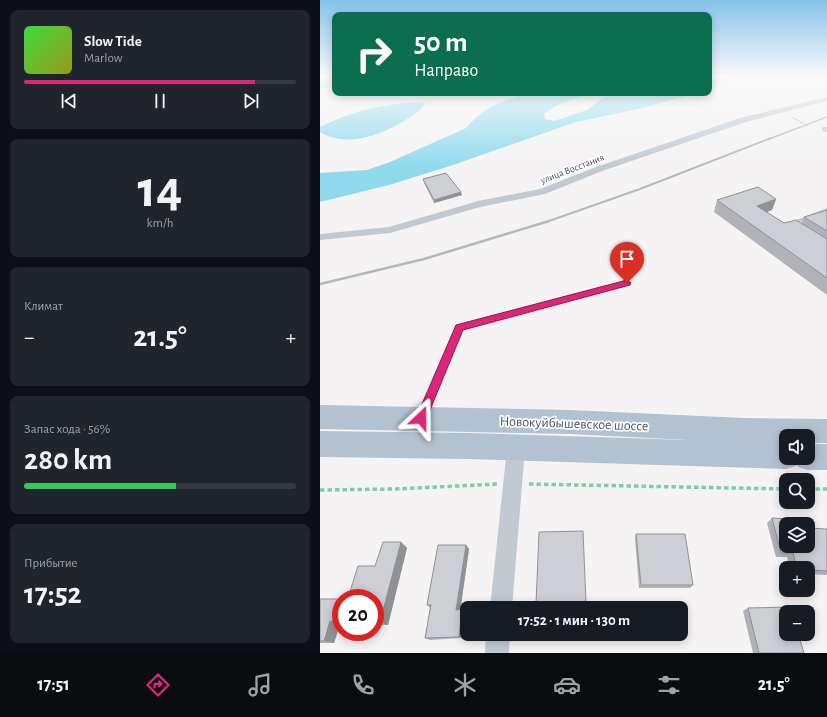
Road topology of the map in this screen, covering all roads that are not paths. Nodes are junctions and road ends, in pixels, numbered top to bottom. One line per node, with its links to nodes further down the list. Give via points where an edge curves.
1 (797, 106): 4 (street, улица Восстания, via 743,120 542,192 478,204 390,230)
2 (827, 210): 3 (lane, via 787,225)
3 (793, 229)
4 (320, 237)
5 (627, 283): 7 (lane, via 460,328)
6 (320, 417): 7 (main road, Новокуйбышевское шоссе)
7 (421, 418): 8 (main road, Новокуйбышевское шоссе)
8 (827, 431)
9 (320, 444): 10 (main road)
10 (516, 448): 11 (main road); 14 (street)
11 (779, 456)
12 (815, 457): 13 (main road)
13 (827, 457)
14 (502, 601)
15 (498, 641): 16 (street)
16 (497, 653)

